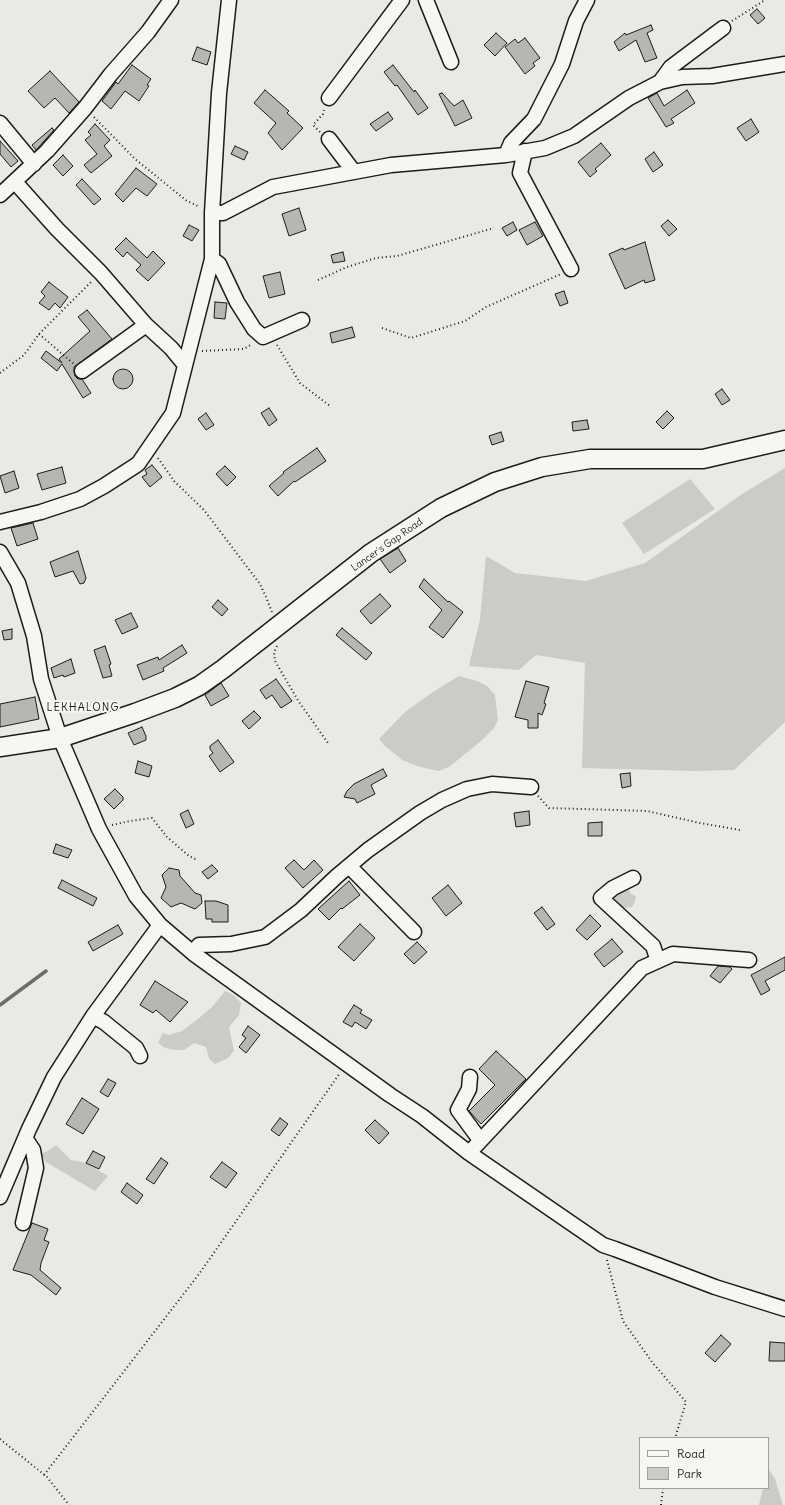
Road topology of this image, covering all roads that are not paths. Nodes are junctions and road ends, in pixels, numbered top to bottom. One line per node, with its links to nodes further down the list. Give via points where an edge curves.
1 (171, 0): 15 (street, via 85,108)
2 (229, 0): 20 (street, via 219,93)
3 (402, 0): 10 (street)
4 (426, 0): 7 (street)
5 (587, 0): 14 (street, via 576,21 562,64 534,119 511,143)
6 (723, 28): 9 (street, via 671,67)
7 (451, 62)
8 (785, 64): 9 (street)
9 (660, 82): 13 (street, via 629,98 574,136 546,148)
10 (329, 98)
11 (0, 123): 15 (street)
12 (329, 139): 16 (street)
13 (525, 151): 14 (street); 17 (street)
14 (506, 154): 16 (street, via 391,165); 17 (street)
15 (34, 164): 18 (street)
16 (354, 172): 20 (street, via 273,187 223,213)
17 (520, 173): 22 (street)
18 (15, 182): 19 (street); 24 (street)
19 (0, 195)
20 (212, 212): 21 (street)
21 (212, 259): 23 (street, via 219,264 237,302 254,329 268,335); 25 (street)
22 (571, 269)
23 (302, 320)
24 (146, 325): 25 (street, via 171,348); 26 (street)
25 (185, 366): 28 (street, via 173,413 138,464 92,494 47,510)
26 (82, 371)
27 (785, 440): 30 (main road, Lancer's Gap Road, via 703,459 590,459 542,467 495,482 441,508 371,553 199,686 135,714)
28 (0, 522)
29 (0, 552): 30 (street, via 18,583 34,636 41,679)
30 (60, 738): 31 (main road, Lancer's Gap Road); 35 (street, via 99,829 136,896)
31 (0, 747)
32 (531, 787): 33 (street, via 492,784 467,789 420,813)
33 (349, 866): 36 (street); 37 (street, via 301,910 265,937 231,944 200,945)
34 (632, 878): 39 (street, via 601,898 653,946)
35 (160, 925): 37 (street); 40 (street)
36 (414, 932)
37 (193, 953): 45 (street, via 422,1116)
38 (749, 960): 39 (street, via 673,954)
39 (658, 961): 44 (street, via 642,968)
40 (93, 1016): 41 (street, via 136,1048); 43 (street, via 54,1077)
41 (140, 1056)
42 (470, 1078): 44 (street, via 469,1089 458,1110)
43 (25, 1138): 46 (street); 47 (street, via 33,1150 36,1168)
44 (480, 1140): 45 (street)
45 (469, 1153): 48 (street, via 603,1246 615,1248 715,1287)
46 (0, 1197)
47 (23, 1223)
48 (785, 1309)

